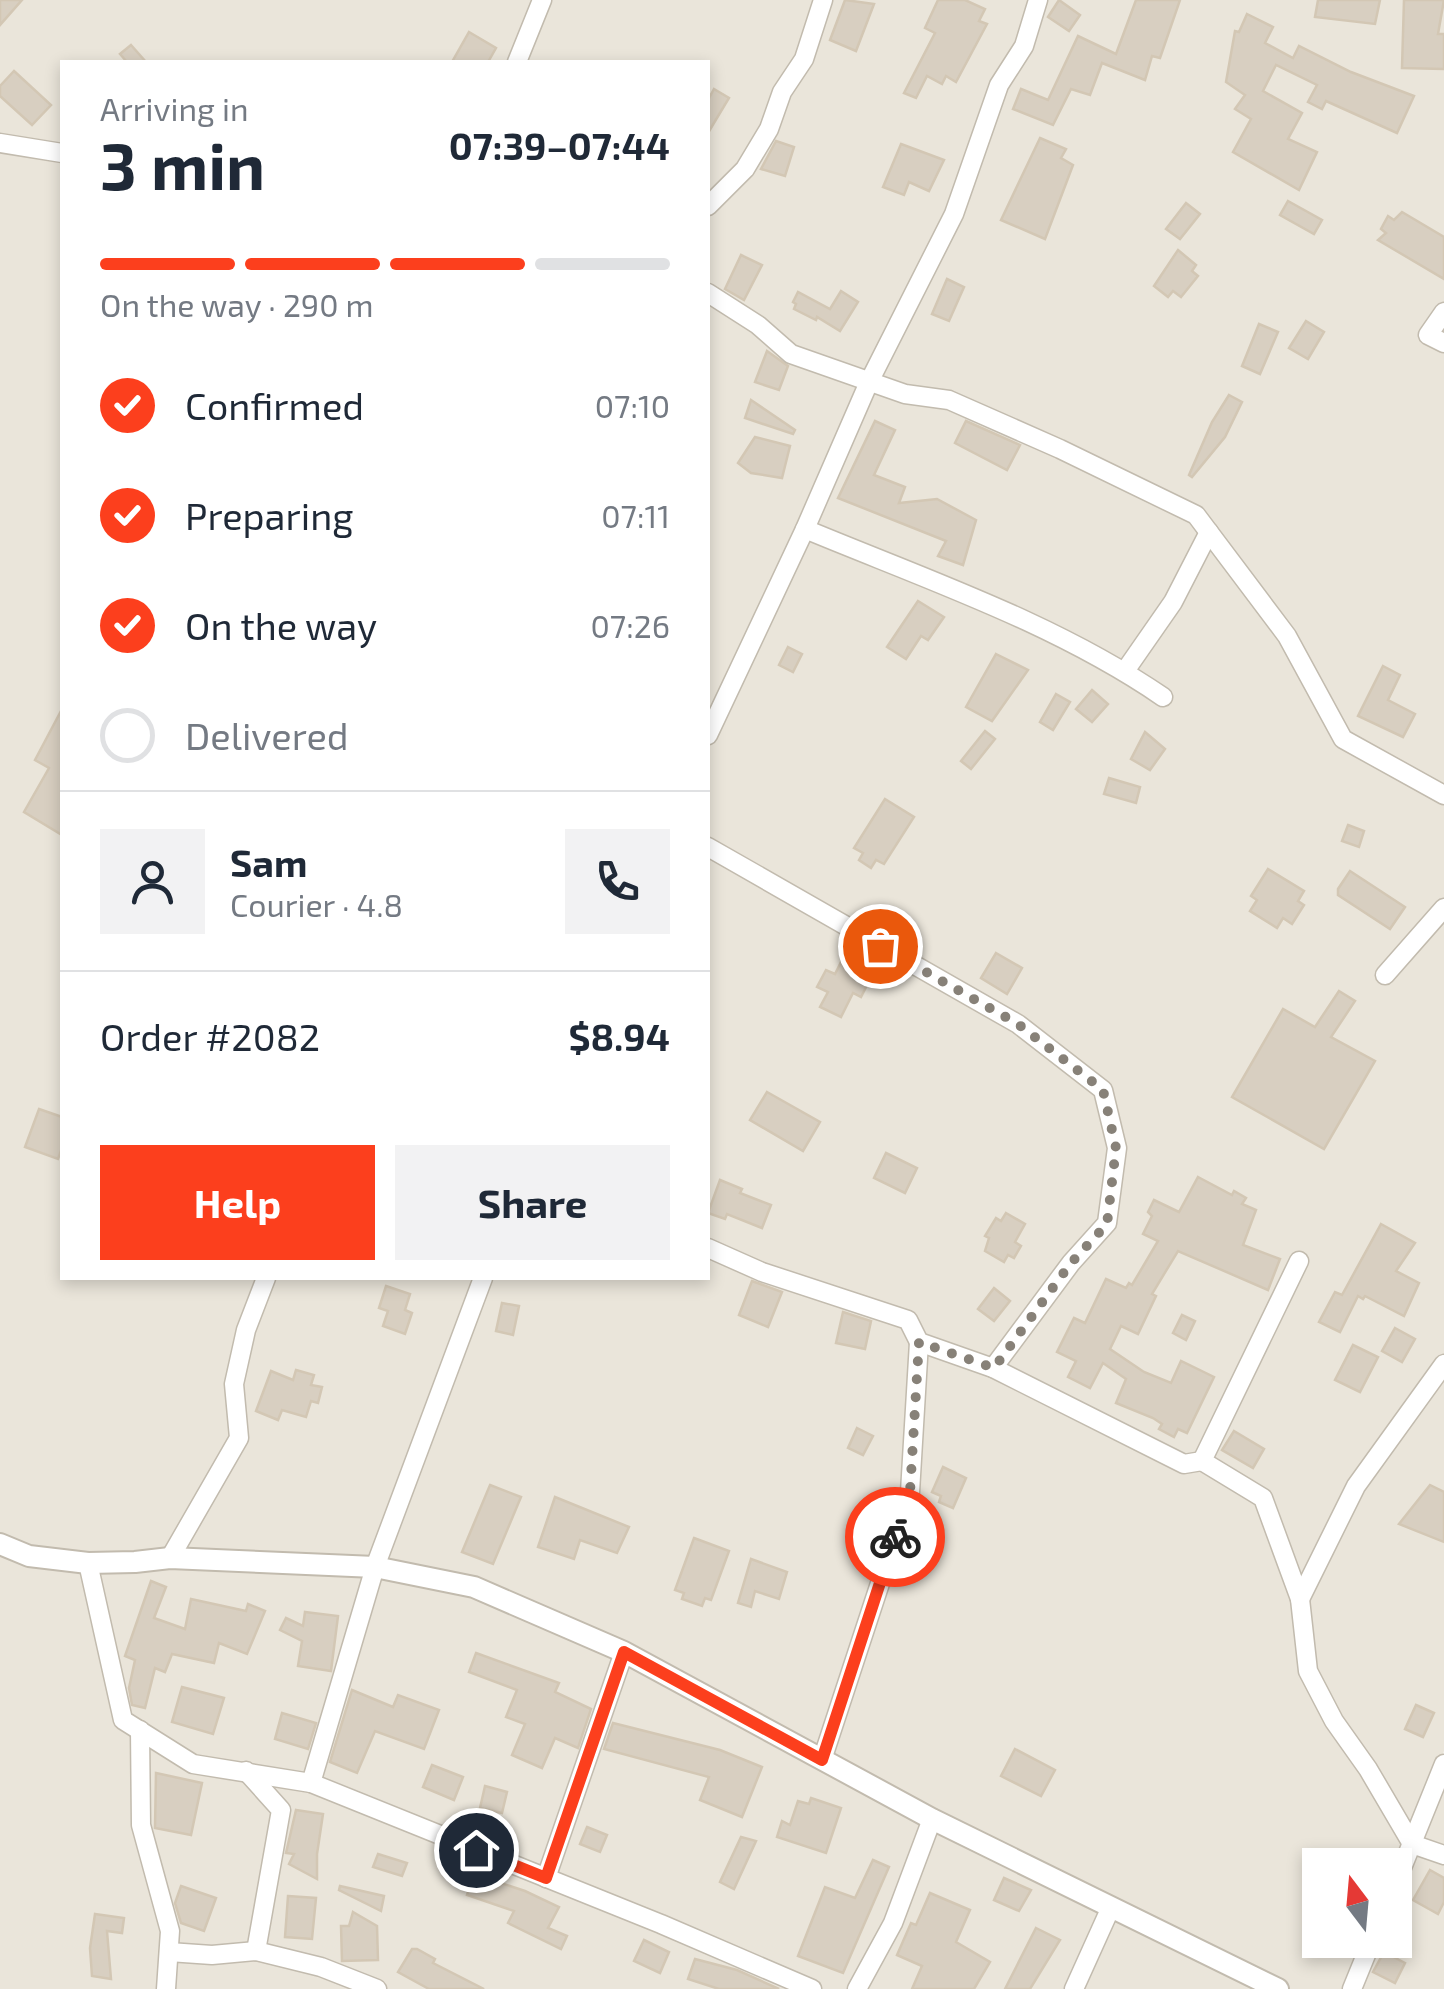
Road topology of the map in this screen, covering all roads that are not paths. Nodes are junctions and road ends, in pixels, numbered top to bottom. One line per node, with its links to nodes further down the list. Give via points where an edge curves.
1 (542, 0): 4 (street)
2 (823, 0): 7 (street, via 804,59 769,129 744,169)
3 (1038, 0): 11 (street, via 954,214)
4 (518, 60)
5 (0, 143): 6 (street)
6 (60, 154)
7 (710, 204)
8 (710, 293): 11 (street, via 791,354)
9 (1444, 312): 10 (street, via 1428,336)
10 (1444, 343)
11 (869, 382): 12 (street); 13 (street, via 949,400 1196,515)
12 (805, 529): 14 (street); 16 (street)
13 (1209, 532): 14 (street, via 1173,602); 17 (street, via 1287,636 1343,739)
14 (1125, 670): 15 (street)
15 (1163, 697)
16 (710, 732)
17 (1444, 795)
18 (710, 848): 27 (street, via 1018,1024 1103,1090 1116,1148 1107,1224)
19 (1444, 908): 20 (street)
20 (1386, 974)
21 (710, 1249): 25 (street, via 908,1320)
22 (1299, 1261): 28 (street)
23 (265, 1280): 30 (street, via 234,1384 239,1438)
24 (482, 1280): 32 (street)
25 (919, 1342): 27 (street); 36 (street, via 910,1492)
26 (1444, 1364): 33 (street, via 1356,1486)
27 (994, 1368): 28 (street, via 1184,1464)
28 (1202, 1461): 33 (street, via 1263,1498)
29 (0, 1544): 31 (street, via 28,1556)
30 (170, 1558): 31 (street); 32 (street)
31 (88, 1563): 35 (street, via 123,1720)
32 (375, 1567): 34 (street, via 474,1587); 39 (street)
33 (1300, 1599): 41 (street, via 1308,1671)
34 (624, 1652): 36 (street); 44 (street)
35 (140, 1730): 38 (street, via 194,1764); 47 (street, via 141,1824 170,1931)
36 (822, 1760): 40 (street)
37 (1444, 1764): 41 (street)
38 (246, 1770): 39 (street); 46 (street, via 281,1810)
39 (311, 1782): 44 (street)
40 (932, 1819): 45 (street); 54 (street, via 894,1924)
41 (1412, 1844): 42 (street); 43 (street)
42 (1410, 1848)
43 (1444, 1855)
44 (546, 1878): 53 (street)
45 (1111, 1906): 55 (street); 56 (street)
46 (256, 1951): 47 (street); 49 (street)
47 (169, 1952): 50 (street)
48 (1365, 1958): 57 (street)
49 (321, 1967): 51 (street); 52 (street)
50 (166, 1989)
51 (323, 1989)
52 (377, 1989)
53 (812, 1989)
54 (857, 1989)
55 (1074, 1989)
56 (1278, 1989)
57 (1352, 1989)

